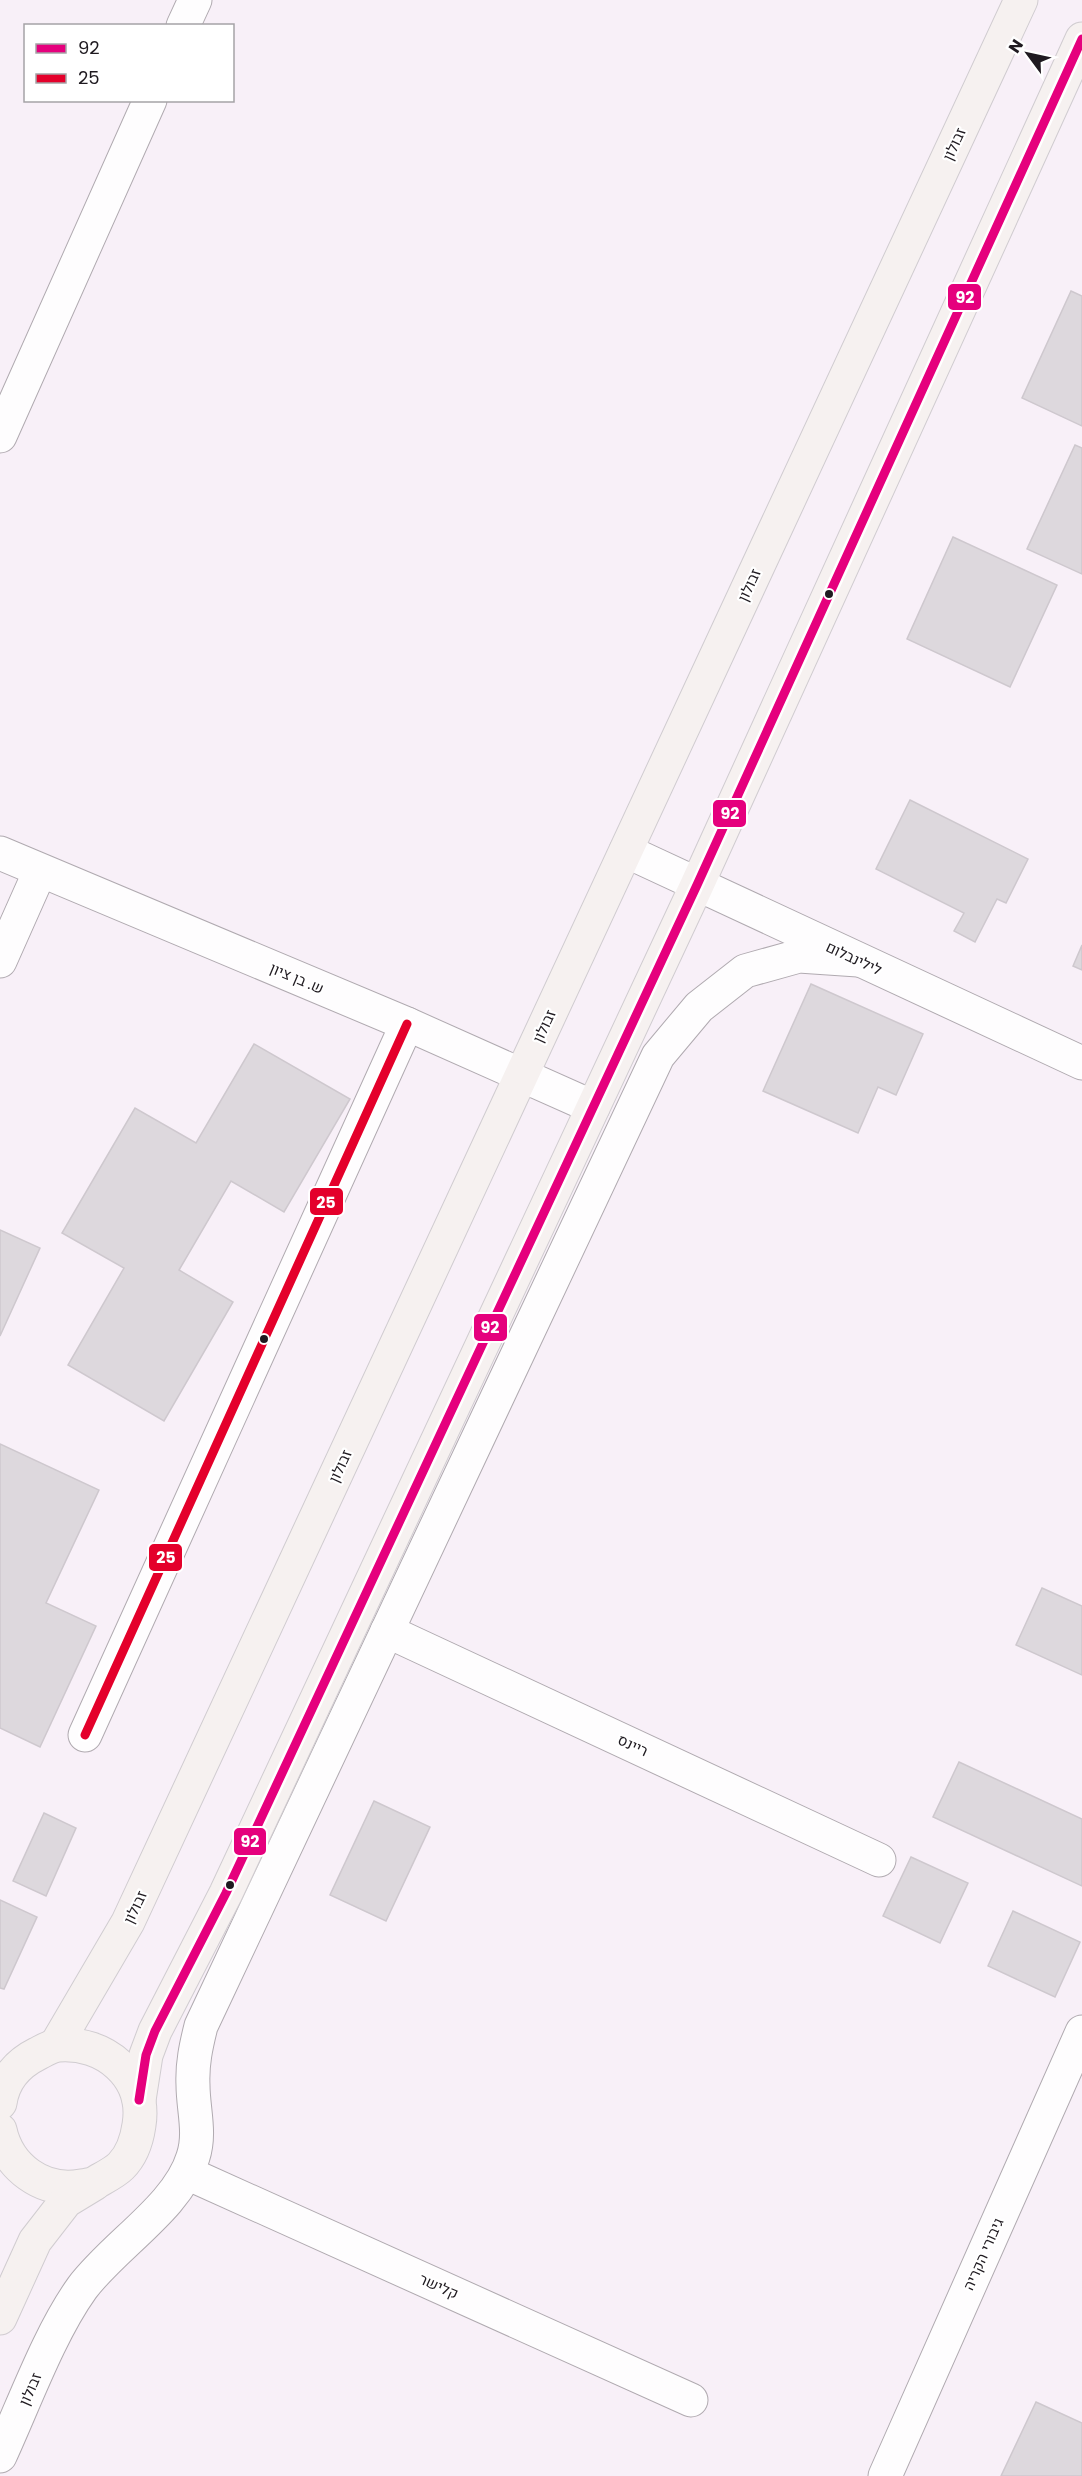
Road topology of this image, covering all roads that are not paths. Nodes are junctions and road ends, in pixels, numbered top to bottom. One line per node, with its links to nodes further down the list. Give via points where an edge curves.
1 (195, 0): 3 (street)
2 (1021, 0): 7 (main road, זבולון)
3 (184, 24)
4 (1082, 39): 10 (main road)
5 (149, 102): 6 (street)
6 (0, 436)
7 (626, 851): 10 (street, לילינבלום); 15 (main road, זבולון)
8 (0, 853): 9 (street, ש. בן ציון)
9 (40, 871): 12 (street); 13 (street, ש. בן ציון)
10 (697, 885): 11 (street, לילינבלום); 16 (main road)
11 (858, 960): 14 (street, לילינבלום); 17 (street, זבולון, via 799,956 745,971 699,1007 658,1056)
12 (0, 961)
13 (407, 1024): 15 (street, ש. בן ציון); 18 (street)
14 (1082, 1063)
15 (522, 1075): 16 (street, ש. בן ציון); 21 (main road, זבולון, via 128,1922)
16 (593, 1107): 23 (main road, via 226,1893 155,2031 146,2055)
17 (387, 1631): 19 (street, ריינס); 25 (street, זבולון, via 201,2026 193,2060 197,2137)
18 (85, 1735)
19 (879, 1860)
20 (1082, 2032): 30 (street, גיבורי הקריה)
21 (56, 2045): 22 (main road, via 24,2061); 23 (main road, via 91,2047 119,2064 136,2087)
22 (2, 2086)
23 (139, 2100): 26 (main road, via 137,2141 121,2166)
24 (1, 2142): 26 (main road, via 16,2165 33,2178 51,2186 71,2188)
25 (187, 2173): 28 (street, קלישר); 29 (street, זבולון, via 170,2199 82,2289 59,2327)
26 (94, 2184): 27 (main road, via 66,2201 45,2226)
27 (0, 2318)
28 (691, 2400)
29 (0, 2456)
30 (885, 2476)

